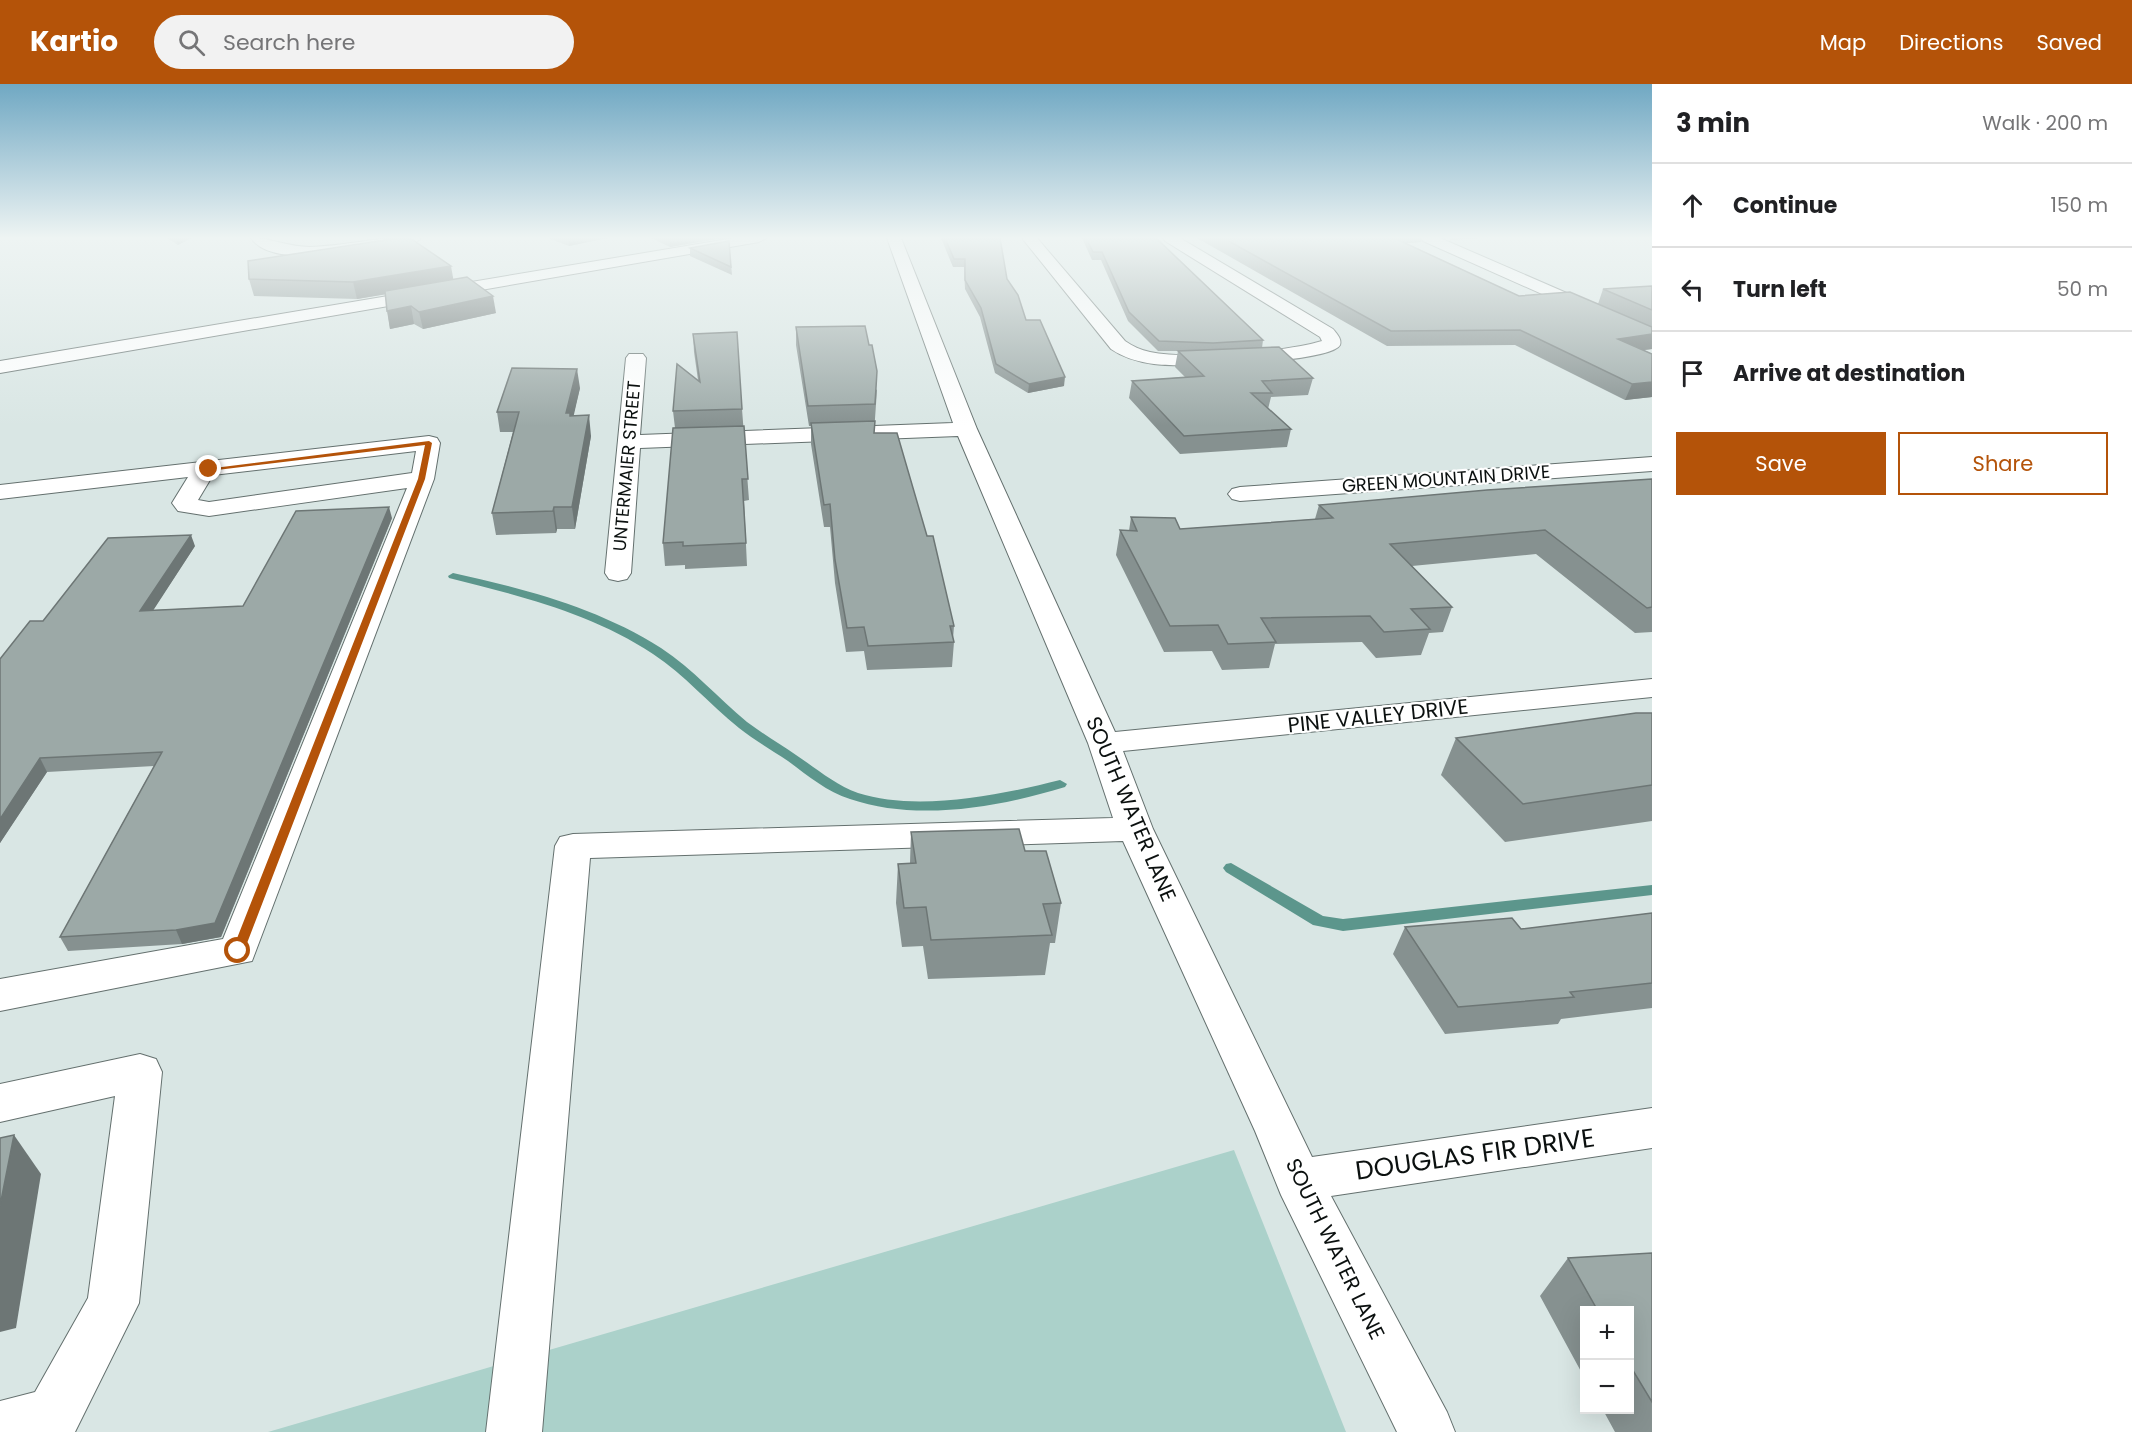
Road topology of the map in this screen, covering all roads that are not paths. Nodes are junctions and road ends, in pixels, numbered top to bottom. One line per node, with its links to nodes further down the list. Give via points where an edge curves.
1 (389, 301): 8 (street)
2 (918, 301): 9 (street, SOUTH WATER LANE)
3 (1081, 301): 4 (street, via 1118,345 1154,358 1190,360 1309,352 1331,344 1327,333)
4 (1274, 301)
5 (1570, 301): 6 (street)
6 (1652, 337)
7 (636, 358): 10 (street, UNTERMAIER STREET)
8 (0, 367)
9 (966, 429): 10 (street); 18 (street, SOUTH WATER LANE)
10 (629, 442): 16 (street, UNTERMAIER STREET)
11 (1652, 464): 15 (street, GREEN MOUNTAIN DRIVE)
12 (205, 469): 13 (street, via 429,443); 13 (street, via 184,503 187,506 209,509); 14 (street)
13 (422, 479): 20 (street, via 238,951)
14 (0, 492)
15 (1240, 494)
16 (618, 573)
17 (1652, 688): 18 (street, PINE VALLEY DRIVE)
18 (1104, 743): 19 (street, SOUTH WATER LANE)
19 (1135, 829): 23 (street, SOUTH WATER LANE); 25 (street, via 573,846)
20 (0, 995)
21 (0, 1103): 24 (street, via 140,1072 113,1303 53,1416)
22 (1652, 1128): 23 (street, DOUGLAS FIR DRIVE)
23 (1298, 1180): 26 (street, SOUTH WATER LANE)
24 (0, 1429)
25 (514, 1432)
26 (1426, 1432)

